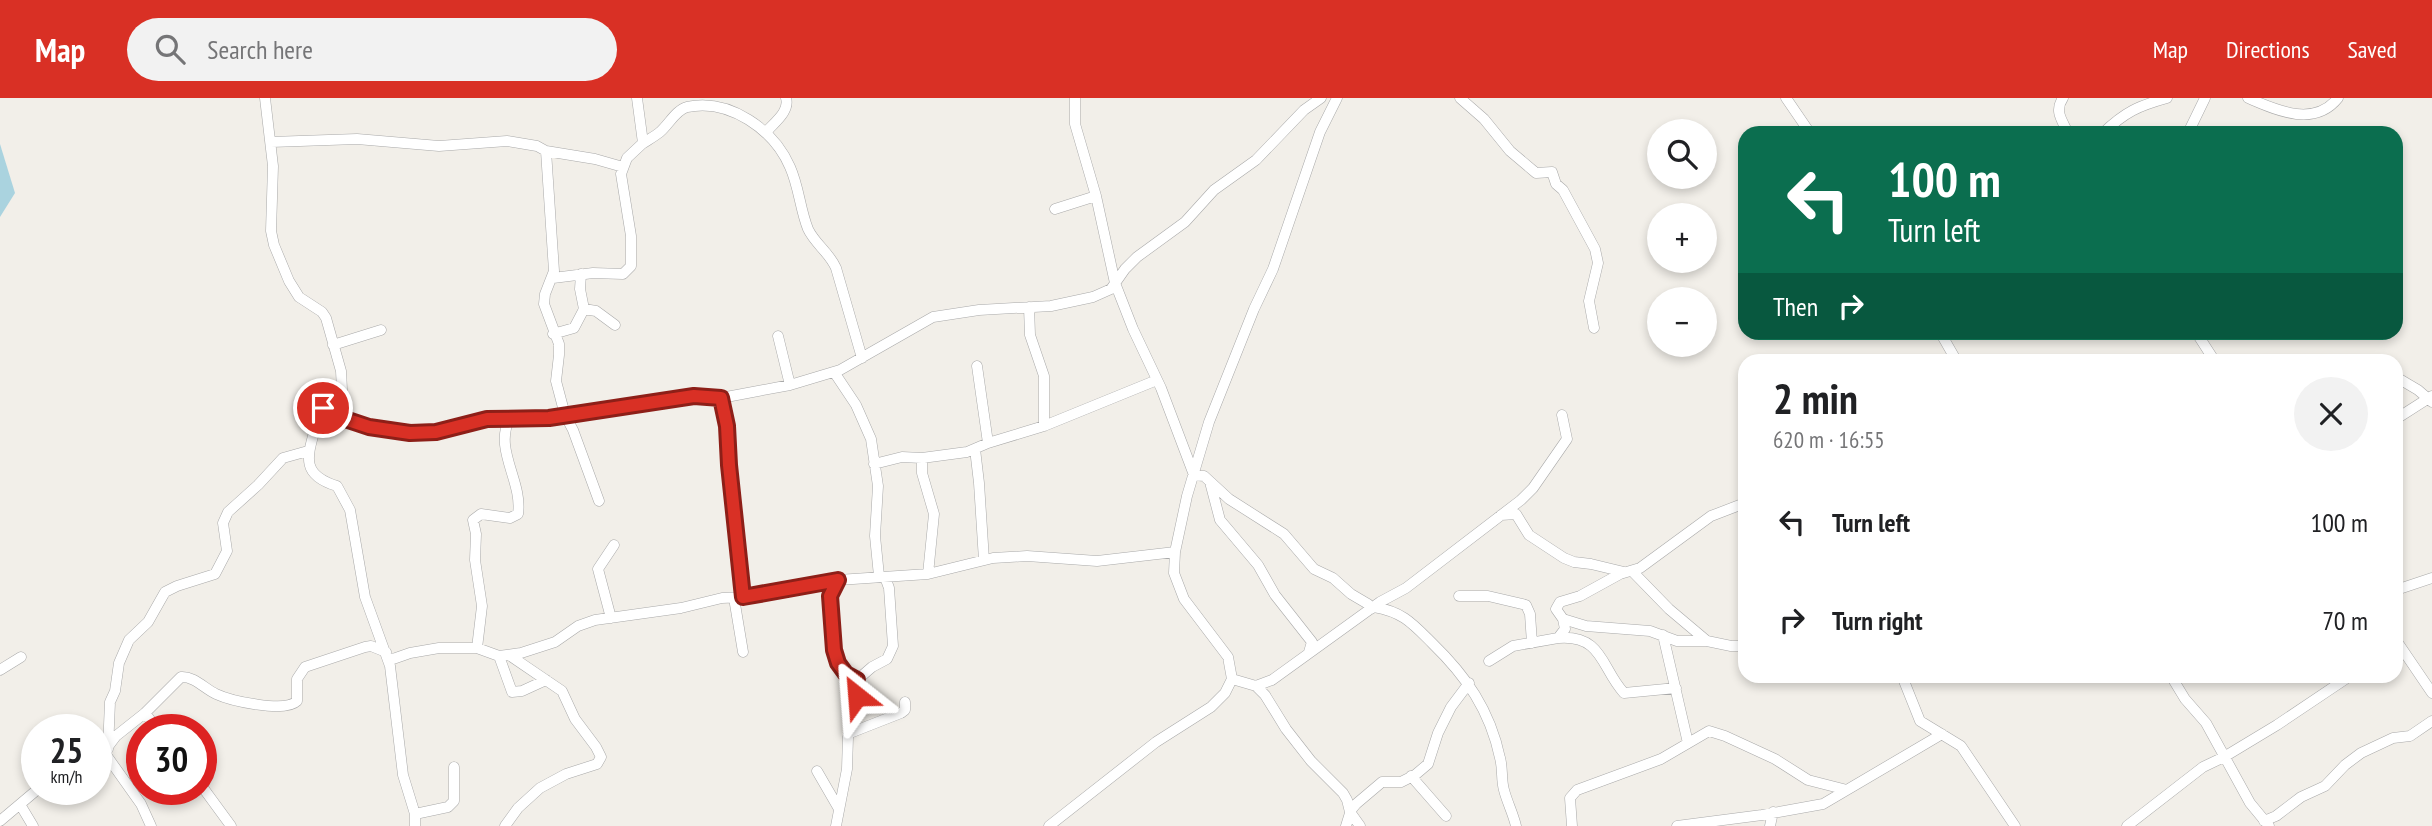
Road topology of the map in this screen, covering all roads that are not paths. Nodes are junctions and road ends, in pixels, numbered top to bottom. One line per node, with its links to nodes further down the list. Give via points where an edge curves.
1 (265, 98): 19 (street)
2 (637, 98): 20 (street)
3 (786, 98): 18 (street, via 786,108)
4 (1075, 98): 23 (street, via 1075,124)
5 (1321, 98): 27 (street, via 1256,160 1214,190 1185,222 1137,257)
6 (1337, 98): 55 (street, via 1220,392)
7 (1460, 98): 31 (street, via 1510,151 1536,173 1552,172 1563,190 1598,259 1589,301)
8 (1786, 98): 14 (street)
9 (2063, 98): 15 (street, via 2058,108)
10 (2167, 98): 16 (street, via 2133,109)
11 (2205, 98): 17 (street)
12 (2248, 98): 13 (street, via 2294,115 2329,107)
13 (2338, 98)
14 (1805, 126)
15 (2064, 126)
16 (2112, 126)
17 (2191, 126)
18 (766, 132): 20 (street, via 732,108 692,105); 36 (street, via 790,165 815,241 836,268)
19 (271, 142): 21 (street, via 357,139 439,146 495,141); 35 (street, via 274,245 299,297 326,318)
20 (642, 144): 22 (street)
21 (546, 151): 22 (street); 26 (street)
22 (623, 167): 25 (street, via 631,266 624,274)
23 (1096, 196): 24 (street); 27 (street)
24 (1055, 209)
25 (581, 274): 26 (street); 29 (street)
26 (553, 278): 33 (street, via 544,304)
27 (1115, 283): 28 (street, via 1108,291 1086,299); 40 (street)
28 (1029, 307): 36 (street, via 933,317); 49 (street, via 1030,335 1044,376)
29 (584, 309): 30 (street, via 596,311); 33 (street, via 574,328)
30 (615, 325)
31 (1594, 328)
32 (381, 330): 35 (street)
33 (554, 334): 45 (street, via 559,355 556,381)
34 (778, 336): 41 (street)
35 (332, 345): 44 (street, via 342,390 340,398)
36 (862, 358): 38 (street)
37 (976, 366): 50 (street)
38 (834, 372): 41 (street); 54 (street, via 867,426)
39 (2403, 379): 43 (street)
40 (1157, 380): 49 (street); 55 (street)
41 (790, 385): 42 (street)
42 (721, 398): 45 (street, via 694,396); 70 (street, via 727,426)
43 (2431, 399): 47 (street)
44 (323, 408): 48 (street, via 369,427 410,433); 52 (street)
45 (565, 415): 48 (street); 57 (street)
46 (1562, 415): 59 (street, via 1567,435 1560,451 1532,488)
47 (2403, 415)
48 (510, 418): 80 (street, via 503,433 518,514 510,518 481,514 473,520 482,606)
49 (1044, 426): 50 (street)
50 (988, 443): 51 (street)
51 (975, 449): 53 (street); 62 (street)
52 (308, 451): 84 (street, via 314,472 337,486 350,510 365,597); 101 (street, via 283,458 228,512 223,523 227,551 215,574 165,592 119,663)
53 (922, 458): 54 (street); 64 (street, via 933,514)
54 (874, 464): 65 (street, via 878,486 875,536)
55 (1194, 475): 56 (street); 61 (street)
56 (1210, 482): 71 (street, via 1284,534 1314,569); 83 (street, via 1220,520 1312,642)
57 (598, 501)
58 (1738, 506): 63 (street, via 1711,516 1640,568)
59 (1500, 514): 63 (street, via 1516,514 1530,536 1564,558); 71 (street, via 1410,585)
60 (614, 545): 72 (street, via 598,569)
61 (1175, 552): 62 (street, via 1097,561 1027,556); 91 (street, via 1174,573 1184,598 1228,657)
62 (984, 560): 64 (street)
63 (1628, 571): 73 (street, via 1560,602 1556,609); 77 (street)
64 (928, 574): 65 (street)
65 (882, 577): 67 (street); 90 (street, via 889,588 893,646 887,659)
66 (2432, 578): 68 (street)
67 (838, 580): 70 (street); 90 (street, via 830,596 834,650 846,674)
68 (2403, 588)
69 (1459, 596): 78 (street, via 1488,596 1526,605)
70 (738, 597): 72 (street); 82 (street)
71 (1373, 608): 83 (street); 92 (street, via 1405,617)
72 (611, 618): 85 (street, via 581,624 555,642)
73 (1563, 619): 74 (street); 75 (street)
74 (1586, 625): 75 (street); 76 (street)
75 (1562, 635): 78 (street); 97 (street, via 1579,638 1597,651 1625,693)
76 (1663, 635): 77 (street, via 1677,642); 97 (street)
77 (1707, 641): 79 (street)
78 (1532, 643): 87 (street, via 1506,649)
79 (1738, 646)
80 (477, 648): 84 (street, via 439,648 393,659); 85 (street)
81 (2403, 650): 98 (street)
82 (743, 652)
83 (1309, 652): 96 (street, via 1272,680)
84 (387, 655): 100 (street, via 371,646 310,665 297,679 297,701 289,706 229,699 181,677); 118 (street, via 403,775)
85 (504, 655): 89 (street); 89 (street, via 512,692)
86 (22, 657): 88 (street)
87 (1489, 661)
88 (0, 670)
89 (546, 680): 127 (street, via 562,691 601,760 540,788)
90 (857, 680): 103 (street)
91 (1232, 680): 96 (street); 129 (street, via 1212,706 1156,742)
92 (1469, 683): 111 (street, via 1438,733 1431,759); 132 (street, via 1492,729)
93 (1904, 683): 104 (street, via 1920,721)
94 (2175, 683): 107 (street, via 2206,723)
95 (2340, 683): 107 (street)
96 (1256, 686): 116 (street, via 1311,761 1343,793)
97 (1676, 688): 106 (street)
98 (2432, 693)
99 (905, 702): 103 (street, via 901,713)
100 (145, 713): 105 (street)
101 (108, 714)
102 (2432, 721): 122 (street, via 2410,736 2393,738 2361,753 2325,786 2301,797)
103 (850, 733): 115 (street)
104 (1942, 734): 112 (street); 136 (street, via 1961,746)
105 (112, 741)
106 (1688, 743): 112 (street, via 1709,732 1725,736 1808,780); 133 (street, via 1661,759 1572,793)
107 (2224, 757): 120 (street, via 2203,767); 122 (street)
108 (112, 764): 124 (street)
109 (454, 767): 118 (street, via 452,803)
110 (817, 771): 115 (street)
111 (1411, 776): 116 (street, via 1398,783 1382,782); 119 (street)
112 (1847, 790): 117 (street, via 1822,804)
113 (216, 805): 125 (street)
114 (21, 806): 121 (street); 123 (street)
115 (839, 808): 128 (street)
116 (1350, 812): 130 (street); 131 (street)
117 (1773, 812): 134 (street); 135 (street)
118 (415, 814): 126 (street)
119 (1446, 816)
120 (2143, 816): 137 (street); 138 (street)
121 (0, 821)
122 (2267, 824)
123 (33, 826)
124 (151, 826)
125 (231, 826)
126 (415, 826)
127 (505, 826)
128 (836, 826)
129 (1049, 826)
130 (1346, 826)
131 (1360, 826)
132 (1516, 826)
133 (1572, 826)
134 (1677, 826)
135 (1770, 826)
136 (2015, 826)
137 (2127, 826)
138 (2136, 826)

